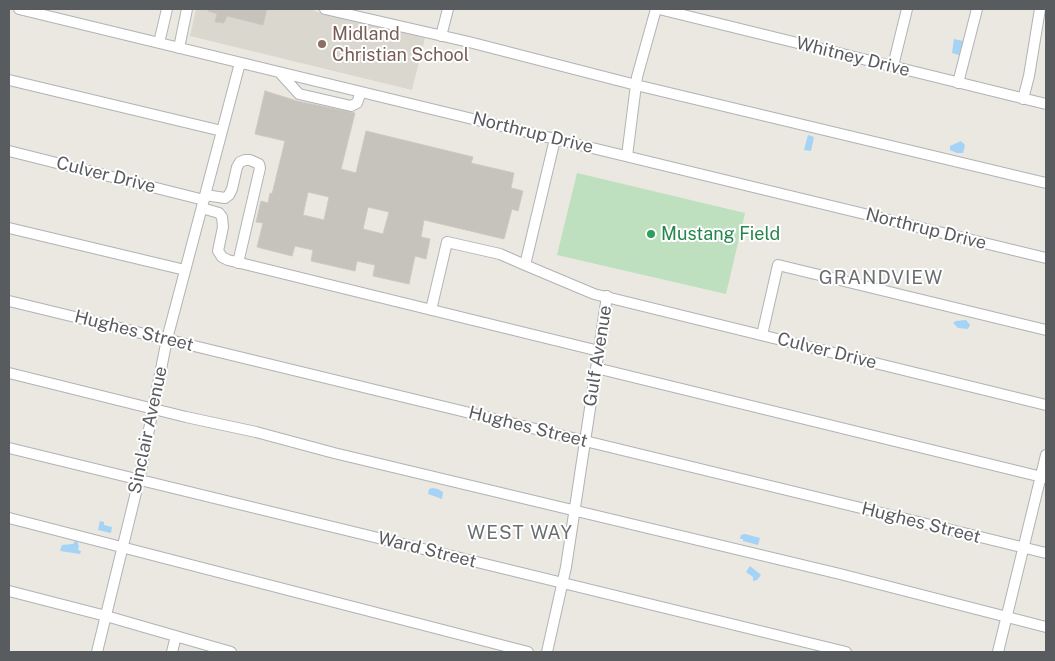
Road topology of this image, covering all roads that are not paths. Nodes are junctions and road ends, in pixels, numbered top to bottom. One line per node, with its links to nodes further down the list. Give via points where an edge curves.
1 (19, 9): 11 (street, Northrup Drive)
2 (167, 9): 11 (street)
3 (187, 9): 12 (street)
4 (325, 9): 10 (street)
5 (448, 9): 10 (street)
6 (658, 9): 14 (street, Whitney Drive); 18 (street)
7 (907, 9): 14 (street)
8 (977, 9): 17 (street)
9 (1040, 9): 20 (street)
10 (441, 36): 18 (street)
11 (159, 43): 12 (street, Northrup Drive)
12 (179, 48): 13 (street, Northrup Drive)
13 (240, 63): 15 (street, Northrup Drive); 22 (street, Sinclair Avenue)
14 (892, 66): 17 (street, Whitney Drive)
15 (279, 72): 19 (street, Northrup Drive); 19 (street, via 299,94 351,106 357,103)
16 (9, 80): 22 (street)
17 (958, 83): 20 (street, Whitney Drive)
18 (636, 85): 25 (street); 26 (street)
19 (361, 92): 23 (street, Northrup Drive)
20 (1023, 98): 21 (street, Whitney Drive)
21 (1046, 104)
22 (222, 131): 27 (street, Sinclair Avenue)
23 (555, 139): 25 (street, Northrup Drive); 31 (street)
24 (9, 151): 27 (street, Culver Drive)
25 (627, 156): 29 (street, Northrup Drive)
26 (1046, 183)
27 (203, 201): 30 (street, via 222,216 219,254); 30 (street, via 229,195 240,162 250,160 259,164); 32 (street, Sinclair Avenue)
28 (9, 228): 32 (street)
29 (1046, 258)
30 (238, 263): 35 (street)
31 (525, 265): 33 (street, Culver Drive, via 594,294); 35 (street, Culver Drive, via 500,254 447,242)
32 (185, 270): 38 (street, Sinclair Avenue)
33 (607, 296): 37 (street, Culver Drive); 39 (street, Gulf Avenue)
34 (9, 301): 38 (street, Hughes Street)
35 (430, 310): 39 (street)
36 (1046, 330): 37 (street, via 778,265)
37 (762, 335): 42 (street, Culver Drive)
38 (167, 339): 43 (street, Sinclair Avenue); 44 (street, Hughes Street)
39 (599, 351): 40 (street, Gulf Avenue)
40 (596, 368): 44 (street, Gulf Avenue); 47 (street)
41 (9, 373): 43 (street)
42 (1046, 405)
43 (153, 408): 48 (street, Sinclair Avenue); 49 (street)
44 (585, 441): 49 (street, Gulf Avenue); 52 (street, Hughes Street)
45 (9, 448): 48 (street, Ward Street)
46 (1046, 455): 47 (street)
47 (1044, 478): 52 (street)
48 (139, 480): 51 (street, Sinclair Avenue); 54 (street, Ward Street)
49 (574, 511): 54 (street, Gulf Avenue); 57 (street)
50 (9, 518): 51 (street)
51 (122, 548): 56 (street, Sinclair Avenue); 63 (street)
52 (1024, 548): 53 (street, Hughes Street); 57 (street)
53 (1046, 553)
54 (563, 583): 64 (street, Gulf Avenue); 65 (street, Ward Street)
55 (9, 591): 56 (street)
56 (106, 616): 59 (street); 60 (street, Sinclair Avenue)
57 (1007, 616): 58 (street); 66 (street)
58 (1046, 627)
59 (176, 636): 61 (street); 62 (street)
60 (97, 652)
61 (172, 652)
62 (231, 652)
63 (528, 652)
64 (547, 652)
65 (846, 652)
66 (998, 652)

